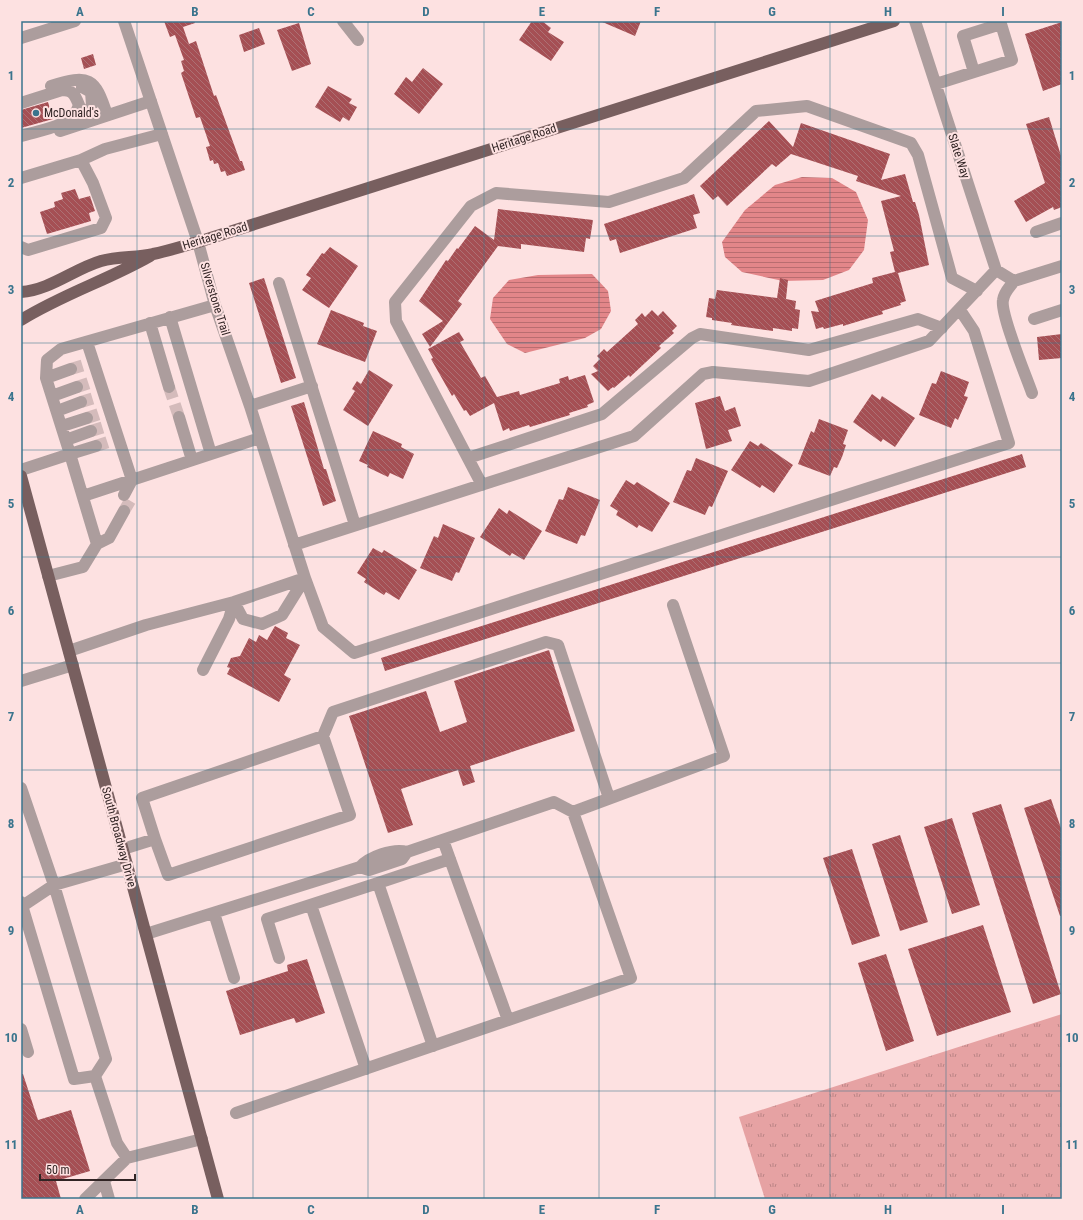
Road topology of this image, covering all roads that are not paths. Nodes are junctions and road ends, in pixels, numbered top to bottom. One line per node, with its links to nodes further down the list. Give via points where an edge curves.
1 (75, 21): 6 (street)
2 (124, 21): 12 (street, Silverstone Trail)
3 (343, 21): 8 (street)
4 (894, 21): 22 (main road, Heritage Road)
5 (915, 21): 10 (street, Slate Way)
6 (61, 23): 7 (street)
7 (21, 38)
8 (358, 40)
9 (974, 72): 9 (street, via 1012,60 1001,24 963,36); 10 (street)
10 (936, 84): 26 (street, Slate Way)
11 (21, 96): 14 (street, via 67,81 86,79 96,86)
12 (151, 101): 14 (street); 15 (street, Silverstone Trail)
13 (21, 103): 16 (street, via 72,86 85,88 91,92 93,98 85,116)
14 (108, 115): 17 (street)
15 (162, 134): 18 (street, via 106,149); 22 (street, Silverstone Trail)
16 (21, 136)
17 (21, 144)
18 (81, 160): 19 (street); 23 (street, via 106,218 101,228 28,250)
19 (21, 178)
20 (1062, 224): 21 (street)
21 (1036, 232)
22 (198, 242): 24 (main road, Heritage Road); 31 (street, Silverstone Trail)
23 (21, 247)
24 (153, 254): 30 (main road, Heritage Road, via 101,261 39,289); 36 (main road, Heritage Road, via 122,272 64,296)
25 (1062, 266): 27 (street)
26 (996, 270): 27 (street); 29 (street)
27 (1014, 281): 45 (street, via 1004,294 1002,302)
28 (279, 282): 42 (street)
29 (977, 291): 32 (street); 59 (street, via 952,278 918,155 911,143 807,106 756,111 684,178 608,202 496,193 470,206 395,302 396,321)
30 (21, 292)
31 (215, 304): 34 (street); 48 (street, Silverstone Trail)
32 (960, 310): 38 (street); 72 (street, Silverstone Trail, via 974,331 1009,444 354,653 323,627)
33 (1062, 310): 35 (street)
34 (170, 318): 37 (street); 58 (street)
35 (1034, 319)
36 (21, 320)
37 (150, 323): 39 (street); 44 (street)
38 (942, 328): 59 (street, via 918,319 809,350 700,334 602,414); 64 (street, via 929,341 809,381 713,372 703,374 634,436)
39 (87, 342): 41 (street, via 61,349 48,360); 63 (street, via 89,363 99,397)
40 (71, 369): 41 (street)
41 (46, 378): 46 (street)
42 (312, 386): 48 (street); 68 (street)
43 (77, 387): 46 (street)
44 (169, 387)
45 (1032, 392)
46 (52, 396): 49 (street)
47 (81, 402): 49 (street)
48 (250, 406): 54 (street, Silverstone Trail)
49 (57, 411): 52 (street)
50 (179, 417): 60 (street)
51 (87, 418): 52 (street)
52 (62, 426): 55 (street)
53 (91, 431): 55 (street)
54 (260, 438): 58 (street); 70 (street, Silverstone Trail)
55 (66, 440): 57 (street)
56 (96, 446): 57 (street)
57 (70, 454): 61 (street); 65 (street)
58 (211, 454): 60 (street)
59 (468, 458): 64 (street)
60 (192, 460): 63 (street)
61 (21, 470)
62 (21, 476): 71 (main road, South Broadway Drive)
63 (132, 480): 65 (street); 66 (street)
64 (482, 485): 68 (street)
65 (83, 496): 69 (street)
66 (127, 497)
67 (121, 509): 69 (street, via 109,538)
68 (355, 525): 70 (street)
69 (97, 544): 71 (street, via 83,567)
70 (294, 545): 72 (street, Silverstone Trail)
71 (48, 576): 75 (main road, South Broadway Drive)
72 (305, 578): 73 (street); 73 (street, via 282,615 262,624 243,618)
73 (234, 602): 75 (street, via 146,626); 77 (street)
74 (673, 606): 81 (street, via 724,756)
75 (69, 651): 76 (main road, South Broadway Drive)
76 (72, 665): 78 (street); 85 (main road, South Broadway Drive)
77 (203, 670)
78 (21, 681)
79 (323, 736): 81 (street, via 333,712 546,642 558,645); 83 (street, via 142,798); 83 (street, via 350,815 168,875)
80 (21, 788): 89 (street)
81 (609, 798): 82 (street)
82 (573, 812): 84 (street, via 554,802); 96 (street, via 632,978)
83 (155, 839): 85 (street)
84 (443, 840): 86 (street); 92 (street, via 407,852 402,859 369,870 360,867)
85 (123, 849): 87 (main road, South Broadway Drive)
86 (450, 859): 88 (street); 96 (street)
87 (127, 864): 89 (street); 93 (main road, South Broadway Drive)
88 (378, 883): 91 (street); 98 (street)
89 (54, 885): 90 (street); 101 (street, via 106,1059)
90 (21, 905): 101 (street, via 74,1079)
91 (311, 905): 94 (street, via 267,919); 100 (street)
92 (214, 913): 93 (street); 95 (street)
93 (146, 934): 103 (main road, South Broadway Drive)
94 (279, 958)
95 (234, 978)
96 (508, 1020): 98 (street)
97 (21, 1029): 99 (street)
98 (433, 1046): 100 (street)
99 (28, 1052)
100 (366, 1069): 102 (street)
101 (95, 1076): 104 (street, via 117,1143)
102 (236, 1113)
103 (202, 1139): 104 (street); 108 (main road, South Broadway Drive)
104 (127, 1158): 105 (street)
105 (104, 1181): 106 (street); 107 (street)
106 (86, 1199)
107 (109, 1199)
108 (218, 1199)

